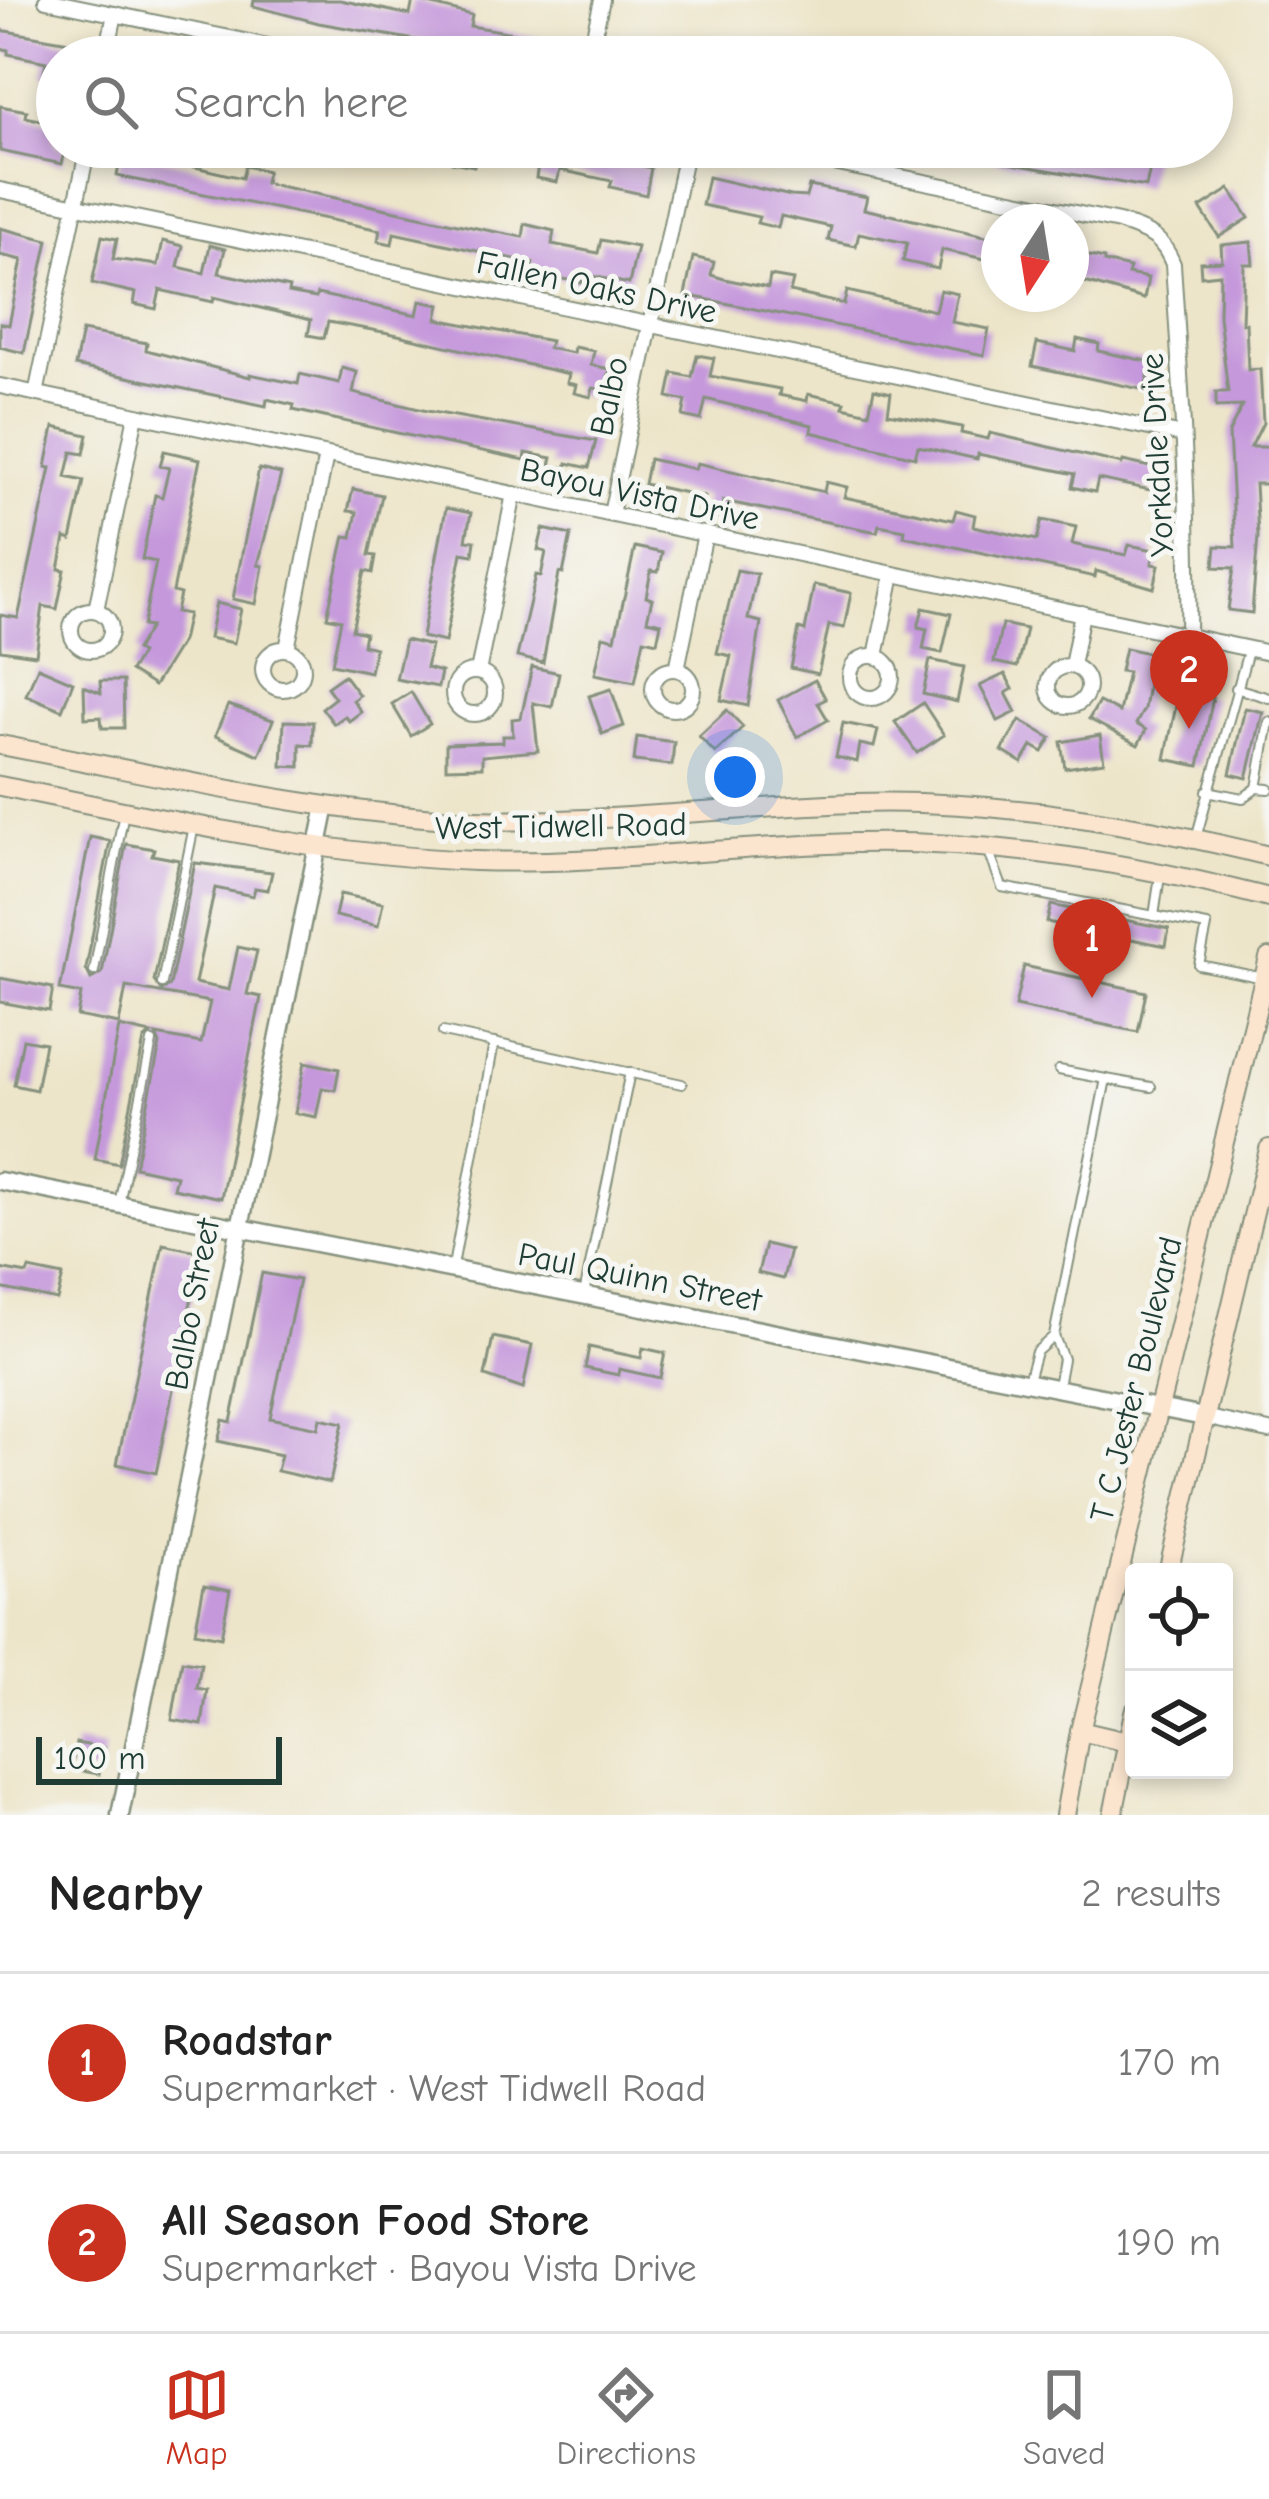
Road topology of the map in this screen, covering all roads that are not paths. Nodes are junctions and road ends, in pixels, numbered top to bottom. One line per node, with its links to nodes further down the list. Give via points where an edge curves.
1 (46, 0): 3 (street)
2 (602, 0): 6 (street)
3 (115, 14): 4 (street); 5 (street)
4 (110, 36)
5 (220, 36)
6 (594, 36)
7 (84, 168): 11 (street)
8 (683, 168): 12 (street, Balbo)
9 (858, 168): 16 (street, Yorkdale Drive, via 1119,222 1166,245)
10 (0, 190): 11 (street, Fallen Oaks Drive)
11 (76, 206): 12 (street, Fallen Oaks Drive); 14 (street)
12 (650, 324): 16 (street, Fallen Oaks Drive); 19 (street, Balbo)
13 (0, 386): 14 (street, Bayou Vista Drive)
14 (36, 394): 15 (street, Bayou Vista Drive)
15 (136, 416): 17 (street, Bayou Vista Drive); 22 (street)
16 (1183, 435): 24 (street, Yorkdale Drive)
17 (326, 455): 18 (street, Bayou Vista Drive); 25 (street)
18 (514, 494): 19 (street, Bayou Vista Drive); 31 (street)
19 (611, 514): 20 (street, Bayou Vista Drive)
20 (705, 534): 21 (street, Bayou Vista Drive); 30 (street)
21 (893, 574): 23 (street, Bayou Vista Drive); 28 (street)
22 (96, 610)
23 (1082, 613): 24 (street, Bayou Vista Drive); 29 (street)
24 (1188, 635): 26 (street, Bayou Vista Drive)
25 (287, 649)
26 (1249, 649): 27 (street, Bayou Vista Drive); 32 (lane)
27 (1269, 653)
28 (875, 656)
29 (1072, 666)
30 (677, 669)
31 (478, 672)
32 (1236, 688): 33 (lane); 39 (lane)
33 (1269, 698)
34 (1269, 722): 37 (lane)
35 (0, 745): 40 (main road, West Tidwell Road)
36 (0, 786): 42 (main road, West Tidwell Road)
37 (1257, 788): 38 (lane); 39 (lane, via 1243,798)
38 (1269, 789)
39 (1207, 790): 45 (lane)
40 (326, 806): 43 (main road, West Tidwell Road, via 477,820); 46 (street, Balbo Street)
41 (1010, 809): 43 (main road, West Tidwell Road, via 859,803); 45 (main road, West Tidwell Road); 47 (main road)
42 (124, 811): 44 (main road, West Tidwell Road); 54 (lane)
43 (660, 815): 48 (main road)
44 (194, 824): 46 (main road, West Tidwell Road); 56 (lane)
45 (1196, 839): 49 (main road, West Tidwell Road)
46 (318, 847): 48 (main road, West Tidwell Road, via 476,861); 68 (street, Balbo Street)
47 (997, 848): 48 (main road, West Tidwell Road, via 859,843); 50 (main road, West Tidwell Road); 52 (lane, via 1002,887)
48 (662, 854)
49 (1269, 856)
50 (1161, 872): 51 (main road, West Tidwell Road); 52 (lane)
51 (1269, 898)
52 (1154, 916): 55 (lane, via 1207,926 1199,965)
53 (1269, 958): 55 (main road, T C Jester Boulevard)
54 (94, 971)
55 (1264, 978): 74 (main road, T C Jester Boulevard)
56 (162, 983)
57 (443, 1032): 59 (lane)
58 (152, 1042): 67 (lane)
59 (494, 1043): 61 (lane); 69 (lane)
60 (1059, 1070): 62 (lane)
61 (630, 1072): 63 (lane); 70 (lane)
62 (1106, 1079): 64 (lane); 71 (lane)
63 (682, 1084)
64 (1151, 1087)
65 (1269, 1149): 75 (main road)
66 (0, 1181): 67 (street, Paul Quinn Street)
67 (119, 1204): 68 (street, Paul Quinn Street)
68 (237, 1228): 69 (street, Paul Quinn Street); 81 (street, Balbo Street)
69 (452, 1270): 70 (street, Paul Quinn Street)
70 (584, 1295): 72 (street, Paul Quinn Street)
71 (1054, 1336): 72 (lane, via 1036,1352); 73 (lane, via 1063,1359)
72 (1028, 1382): 73 (street, Paul Quinn Street)
73 (1057, 1388): 74 (street, Paul Quinn Street)
74 (1159, 1408): 75 (street, Paul Quinn Street); 78 (main road, T C Jester Boulevard)
75 (1204, 1417): 76 (street, Paul Quinn Street); 77 (main road)
76 (1269, 1431)
77 (1170, 1563)
78 (1080, 1731): 79 (main road); 82 (main road, T C Jester Boulevard)
79 (1125, 1742)
80 (1125, 1752): 83 (main road)
81 (120, 1815)
82 (1065, 1815)
83 (1113, 1815)

